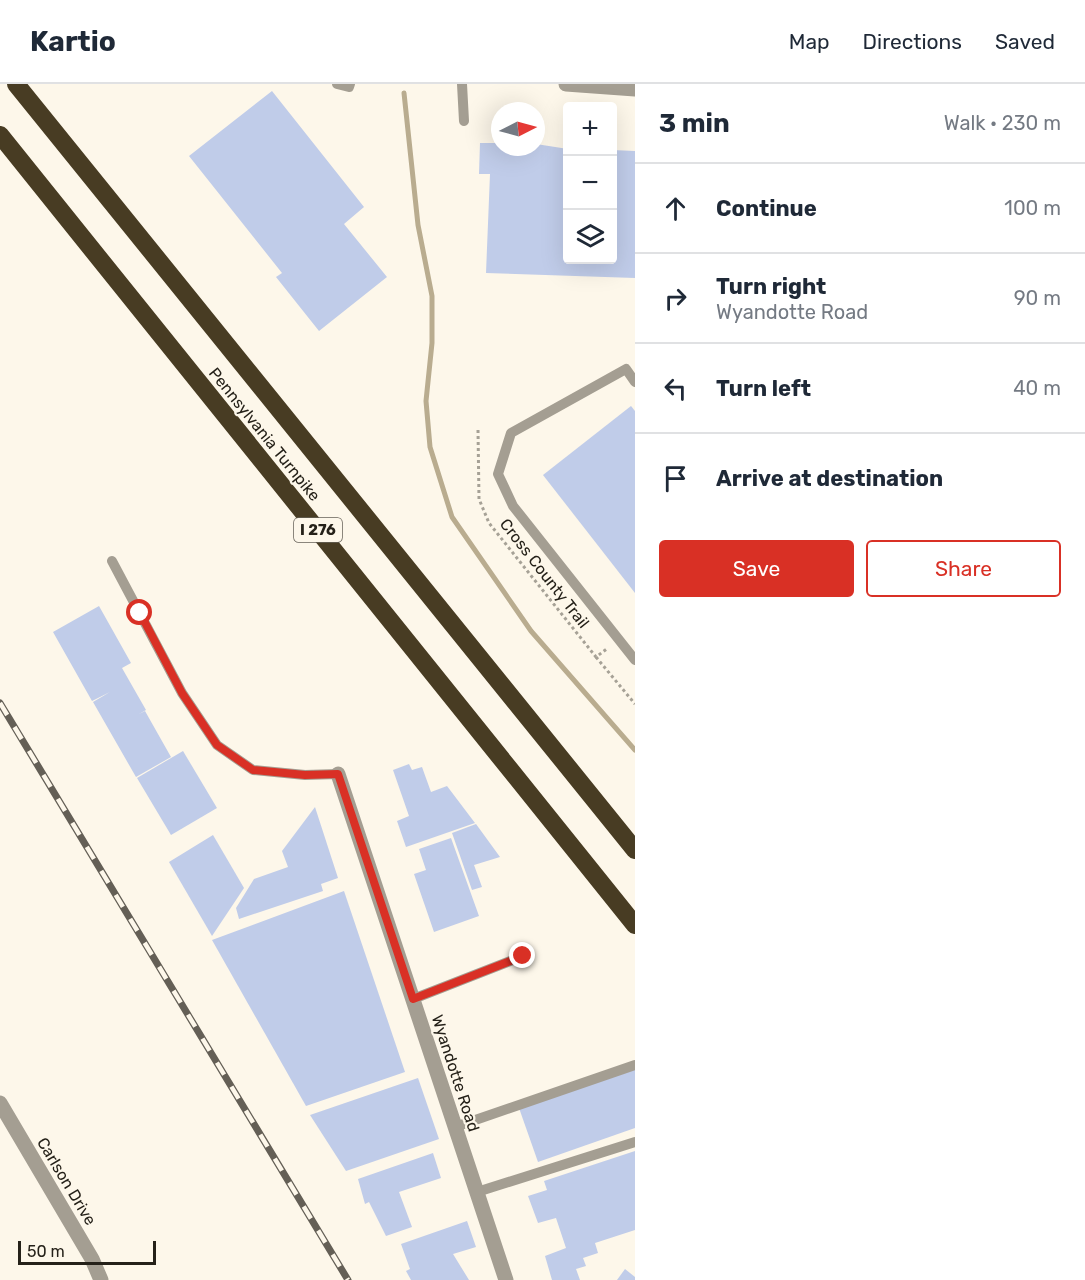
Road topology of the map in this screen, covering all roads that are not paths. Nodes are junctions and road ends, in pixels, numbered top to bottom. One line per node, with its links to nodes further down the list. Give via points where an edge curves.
1 (16, 84): 14 (highway, Pennsylvania Turnpike / I 276)
2 (337, 84): 3 (lane)
3 (350, 84)
4 (462, 84): 7 (lane)
5 (566, 84): 6 (street)
6 (635, 89)
7 (464, 121)
8 (0, 135): 15 (highway, Pennsylvania Turnpike / I 276)
9 (631, 367): 10 (lane); 12 (lane, via 511,433 498,474 513,506)
10 (635, 382)
11 (112, 561): 13 (lane, via 182,693 217,745 253,770)
12 (635, 660)
13 (338, 774): 17 (street, Wyandotte Road)
14 (635, 850)
15 (635, 925)
16 (523, 956): 17 (lane)
17 (413, 999): 20 (street, Wyandotte Road)
18 (635, 1065): 20 (lane)
19 (1, 1105): 23 (street, Carlson Drive, via 92,1259)
20 (455, 1127): 22 (street, Wyandotte Road)
21 (635, 1142): 22 (lane)
22 (477, 1192): 24 (street, Wyandotte Road)
23 (100, 1280)
24 (506, 1280)

